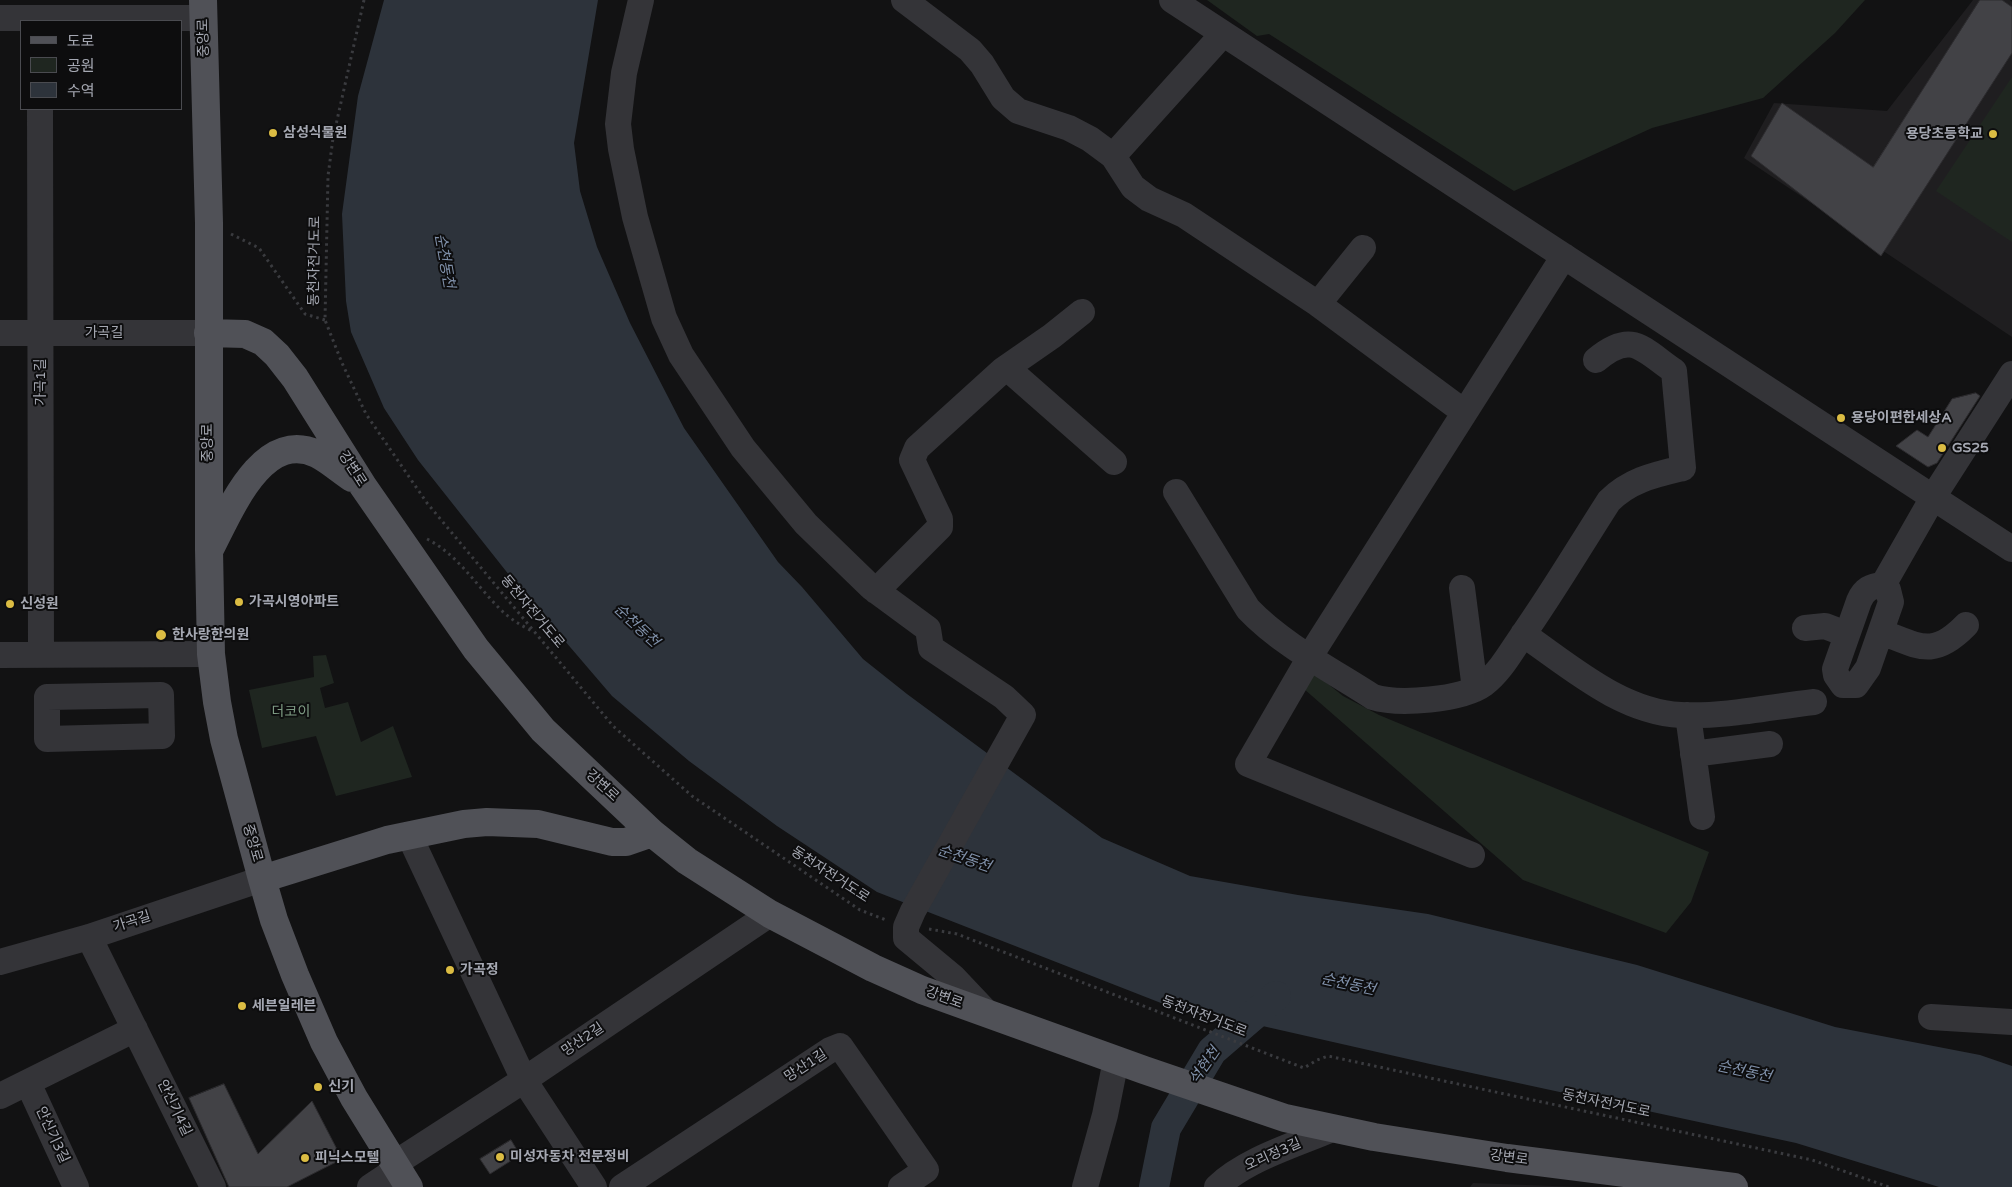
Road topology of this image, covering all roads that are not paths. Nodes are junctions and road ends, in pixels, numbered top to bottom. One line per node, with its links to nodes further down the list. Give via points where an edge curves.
1 (642, 0): 29 (street, via 624,73 618,124 635,217 664,318 681,354 743,448 806,524)
2 (904, 0): 9 (street, via 970,50 1003,98 1018,111 1070,128)
3 (1172, 0): 7 (street)
4 (203, 9): 5 (street); 16 (main road, 중앙로, via 209,223)
5 (40, 13): 6 (street)
6 (0, 18)
7 (1223, 34): 9 (street); 11 (street)
8 (40, 110): 15 (street, 가곡1길)
9 (1113, 156): 12 (street, via 1133,187 1148,199 1184,215)
10 (1363, 248): 12 (street)
11 (1564, 256): 20 (street); 24 (street)
12 (1318, 304): 20 (street)
13 (1082, 312): 18 (street)
14 (0, 333): 15 (street, 가곡길)
15 (41, 333): 16 (street, 가곡길); 37 (street, 가곡1길)
16 (208, 333): 22 (main road, 강변로, via 245,334 263,342 277,355); 26 (main road, 중앙로)
17 (1596, 360): 33 (street, via 1620,344 1631,344 1640,346 1674,371 1683,468 1621,488 1608,501)
18 (1007, 368): 21 (street); 29 (street, via 917,448 912,460 940,519 940,527)
19 (2012, 374): 24 (street)
20 (1464, 412): 39 (street)
21 (1114, 462)
22 (363, 486): 26 (main road, via 316,453 290,450 272,456 255,471); 49 (main road, 강변로, via 476,650 512,695 543,730)
23 (1176, 492): 39 (street, via 1248,609 1258,620)
24 (1933, 497): 25 (street); 27 (street)
25 (2012, 549)
26 (209, 550): 35 (main road, 중앙로)
27 (1883, 585): 32 (street, via 1891,602); 34 (street, via 1868,588 1862,594)
28 (1462, 588): 42 (street)
29 (876, 591): 56 (street, via 928,629 931,648 1004,697 1023,715 910,919 906,938 953,977)
30 (1966, 625): 32 (street, via 1944,644 1933,647 1922,647)
31 (1805, 628): 34 (street, via 1825,626)
32 (1880, 632): 41 (street, via 1868,668)
33 (1524, 634): 42 (street, via 1500,668); 45 (street, via 1608,692 1630,703)
34 (1846, 634): 40 (street)
35 (211, 654): 38 (street); 52 (main road, 중앙로, via 224,739)
36 (0, 655): 37 (street)
37 (41, 655): 38 (street)
38 (119, 656): 43 (street)
39 (1310, 657): 42 (street, via 1373,697 1384,700 1426,699); 51 (street, via 1248,764)
40 (1836, 669): 41 (street, via 1843,685); 44 (street, via 1823,694)
41 (1856, 685): 44 (street, via 1840,699)
42 (1475, 689)
43 (120, 696)
44 (1814, 702): 45 (street)
45 (1688, 715): 47 (street)
46 (1770, 744): 47 (street)
47 (1693, 754): 48 (street)
48 (1702, 818)
49 (652, 833): 50 (main road, 중앙로, via 626,842 612,842 538,824 487,822); 53 (main road, 강변로, via 686,861)
50 (409, 835): 52 (main road, 중앙로); 61 (street)
51 (1472, 855)
52 (262, 879): 54 (street, 가곡길); 65 (main road, 중앙로, via 281,938 324,1042)
53 (770, 914): 56 (main road, 강변로, via 881,972); 61 (street, 망산2길)
54 (88, 937): 55 (street, 가곡길); 59 (street, 안신기4길)
55 (0, 962)
56 (988, 1014): 60 (main road, 강변로)
57 (1931, 1017): 58 (street)
58 (2012, 1022)
59 (135, 1029): 62 (street); 67 (street, 안신기4길)
60 (1116, 1060): 64 (main road, 강변로, via 1285,1118); 72 (street, via 1106,1115)
61 (524, 1080): 65 (street, 망산2길); 69 (street)
62 (28, 1083): 63 (street); 66 (street, 안신기3길)
63 (0, 1096)
64 (1332, 1129): 73 (street, 오리정3길, via 1228,1176); 74 (main road, 강변로, via 1507,1158)
65 (400, 1173): 68 (street)
66 (76, 1187)
67 (213, 1187)
68 (370, 1187)
69 (594, 1187)
70 (622, 1187): 71 (street, 망산1길, via 840,1046 926,1170)
71 (901, 1187)
72 (1085, 1187)
73 (1217, 1187)
74 (1734, 1187)

